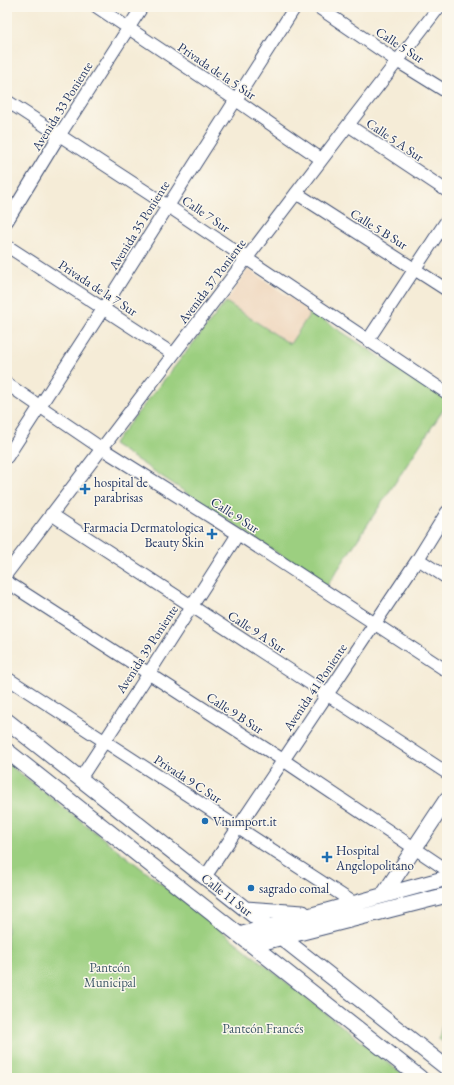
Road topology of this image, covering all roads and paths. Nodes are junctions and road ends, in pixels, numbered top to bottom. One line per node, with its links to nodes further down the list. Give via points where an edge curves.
1 (97, 7): 6 (street, Privada de la 5 Sur)
2 (142, 7): 6 (street, Avenida 33 Poniente)
3 (295, 7): 9 (street, Avenida 35 Poniente)
4 (318, 7): 7 (street, Calle 5 Sur)
5 (439, 7): 7 (street, Avenida 37 Poniente)
6 (128, 28): 9 (street, Privada de la 5 Sur); 12 (street, Avenida 33 Poniente)
7 (397, 60): 8 (street, Calle 5 Sur); 11 (street, Avenida 37 Poniente)
8 (447, 92)
9 (236, 100): 13 (street, Privada de la 5 Sur); 16 (street, Avenida 35 Poniente)
10 (7, 101): 12 (street, Calle 7 Sur)
11 (348, 125): 13 (street, Avenida 37 Poniente); 14 (street, Calle 5 A Sur)
12 (59, 135): 16 (street, Calle 7 Sur); 17 (street, Avenida 33 Poniente)
13 (321, 159): 15 (street, Avenida 37 Poniente)
14 (447, 191)
15 (296, 193): 20 (street, Avenida 37 Poniente); 21 (street, Calle 5 B Sur)
16 (168, 206): 20 (street, Calle 7 Sur); 23 (street, Avenida 35 Poniente)
17 (7, 220)
18 (447, 220): 21 (street)
19 (7, 246): 23 (street, Privada de la 7 Sur)
20 (246, 259): 24 (street, Calle 7 Sur); 25 (street, Avenida 37 Poniente)
21 (414, 269): 22 (street, Calle 5 B Sur); 24 (street)
22 (447, 290)
23 (103, 309): 25 (street, Privada de la 7 Sur); 28 (street, Avenida 35 Poniente)
24 (368, 340): 27 (street, Calle 7 Sur)
25 (173, 354): 29 (street, Avenida 37 Poniente)
26 (7, 384): 28 (street, Calle 9 Sur)
27 (447, 393)
28 (40, 406): 29 (street, Calle 9 Sur); 30 (street, Avenida 35 Poniente)
29 (101, 448): 32 (street, Avenida 37 Poniente); 33 (street, Calle 9 Sur)
30 (7, 457)
31 (447, 512): 34 (street, Avenida 41 Poniente)
32 (52, 514): 35 (street, Avenida 37 Poniente); 38 (street, Calle 9 A Sur)
33 (238, 534): 38 (street, Avenida 39 Poniente); 39 (street, Calle 9 Sur)
34 (418, 559): 36 (street); 39 (street, Avenida 41 Poniente)
35 (7, 573)
36 (447, 578)
37 (7, 582): 41 (street, Calle 9 B Sur)
38 (192, 606): 41 (street, Avenida 39 Poniente); 43 (street, Calle 9 A Sur)
39 (374, 624): 40 (street, Calle 9 Sur); 43 (street, Avenida 41 Poniente)
40 (447, 671)
41 (149, 673): 45 (street, Avenida 39 Poniente); 47 (street, Calle 9 B Sur)
42 (7, 678): 45 (street, Privada 9 C Sur)
43 (327, 694): 47 (street, Avenida 41 Poniente); 48 (street, Calle 9 A Sur)
44 (7, 722): 49 (main road, Calle 11 Sur)
45 (104, 741): 49 (street, Avenida 39 Poniente); 51 (street, Privada 9 C Sur)
46 (7, 751): 62 (main road, Calle 11 Sur)
47 (283, 760): 51 (street, Avenida 41 Poniente); 52 (street, Calle 9 B Sur)
48 (447, 773)
49 (80, 779): 54 (main road, Calle 11 Sur)
50 (447, 799): 52 (main road)
51 (238, 828): 54 (street, Avenida 41 Poniente); 58 (street, Privada 9 C Sur)
52 (414, 849): 53 (street, Calle 9 B Sur); 56 (main road)
53 (447, 870)
54 (205, 877): 59 (main road, Calle 11 Sur)
55 (447, 878): 56 (main road)
56 (384, 894): 58 (main road)
57 (447, 895): 63 (main road)
58 (354, 903): 60 (main road)
59 (245, 909): 60 (main road); 61 (main road, Calle 11 Sur)
60 (316, 914): 61 (main road)
61 (268, 926): 62 (main road); 63 (main road, Calle 11 Sur)
62 (239, 934): 64 (main road, Calle 11 Sur)
63 (282, 938): 64 (main road); 65 (main road, Calle 11 Sur)
64 (252, 946): 66 (main road, Calle 11 Sur)
65 (447, 1068)
66 (420, 1078)

